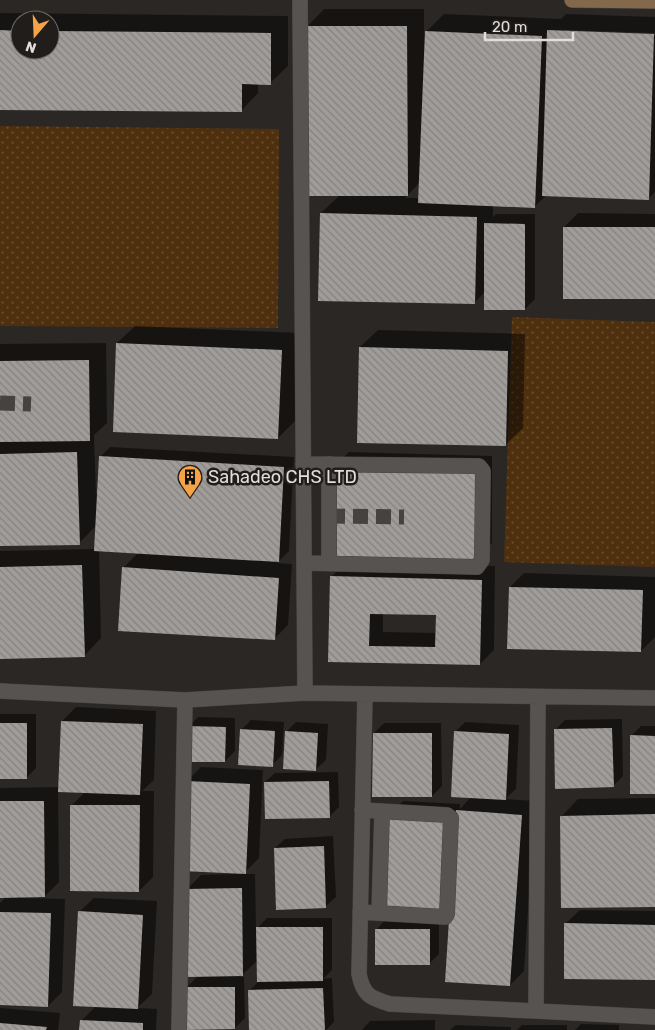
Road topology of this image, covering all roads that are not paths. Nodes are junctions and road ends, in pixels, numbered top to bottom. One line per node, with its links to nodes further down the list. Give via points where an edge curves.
1 (300, 0): 4 (street)
2 (572, 0): 3 (street)
3 (655, 1)
4 (304, 464): 5 (street); 6 (street)
5 (329, 464): 7 (street); 9 (street, via 479,466 483,471 482,560 477,567)
6 (304, 515): 7 (street); 8 (street)
7 (329, 516): 9 (street)
8 (304, 563): 9 (street); 11 (street)
9 (329, 564)
10 (0, 691): 15 (street)
11 (305, 693): 12 (street); 15 (street)
12 (364, 695): 13 (street); 16 (street)
13 (538, 697): 14 (street); 20 (street)
14 (655, 698)
15 (185, 700): 22 (street)
16 (362, 810): 17 (street); 18 (street)
17 (382, 811): 19 (street); 19 (street, via 447,815 451,818 445,917)
18 (360, 912): 19 (street); 20 (street, via 359,974 362,989 374,1000 390,1004)
19 (379, 913)
20 (536, 1011): 21 (street)
21 (655, 1017)
22 (178, 1030)

